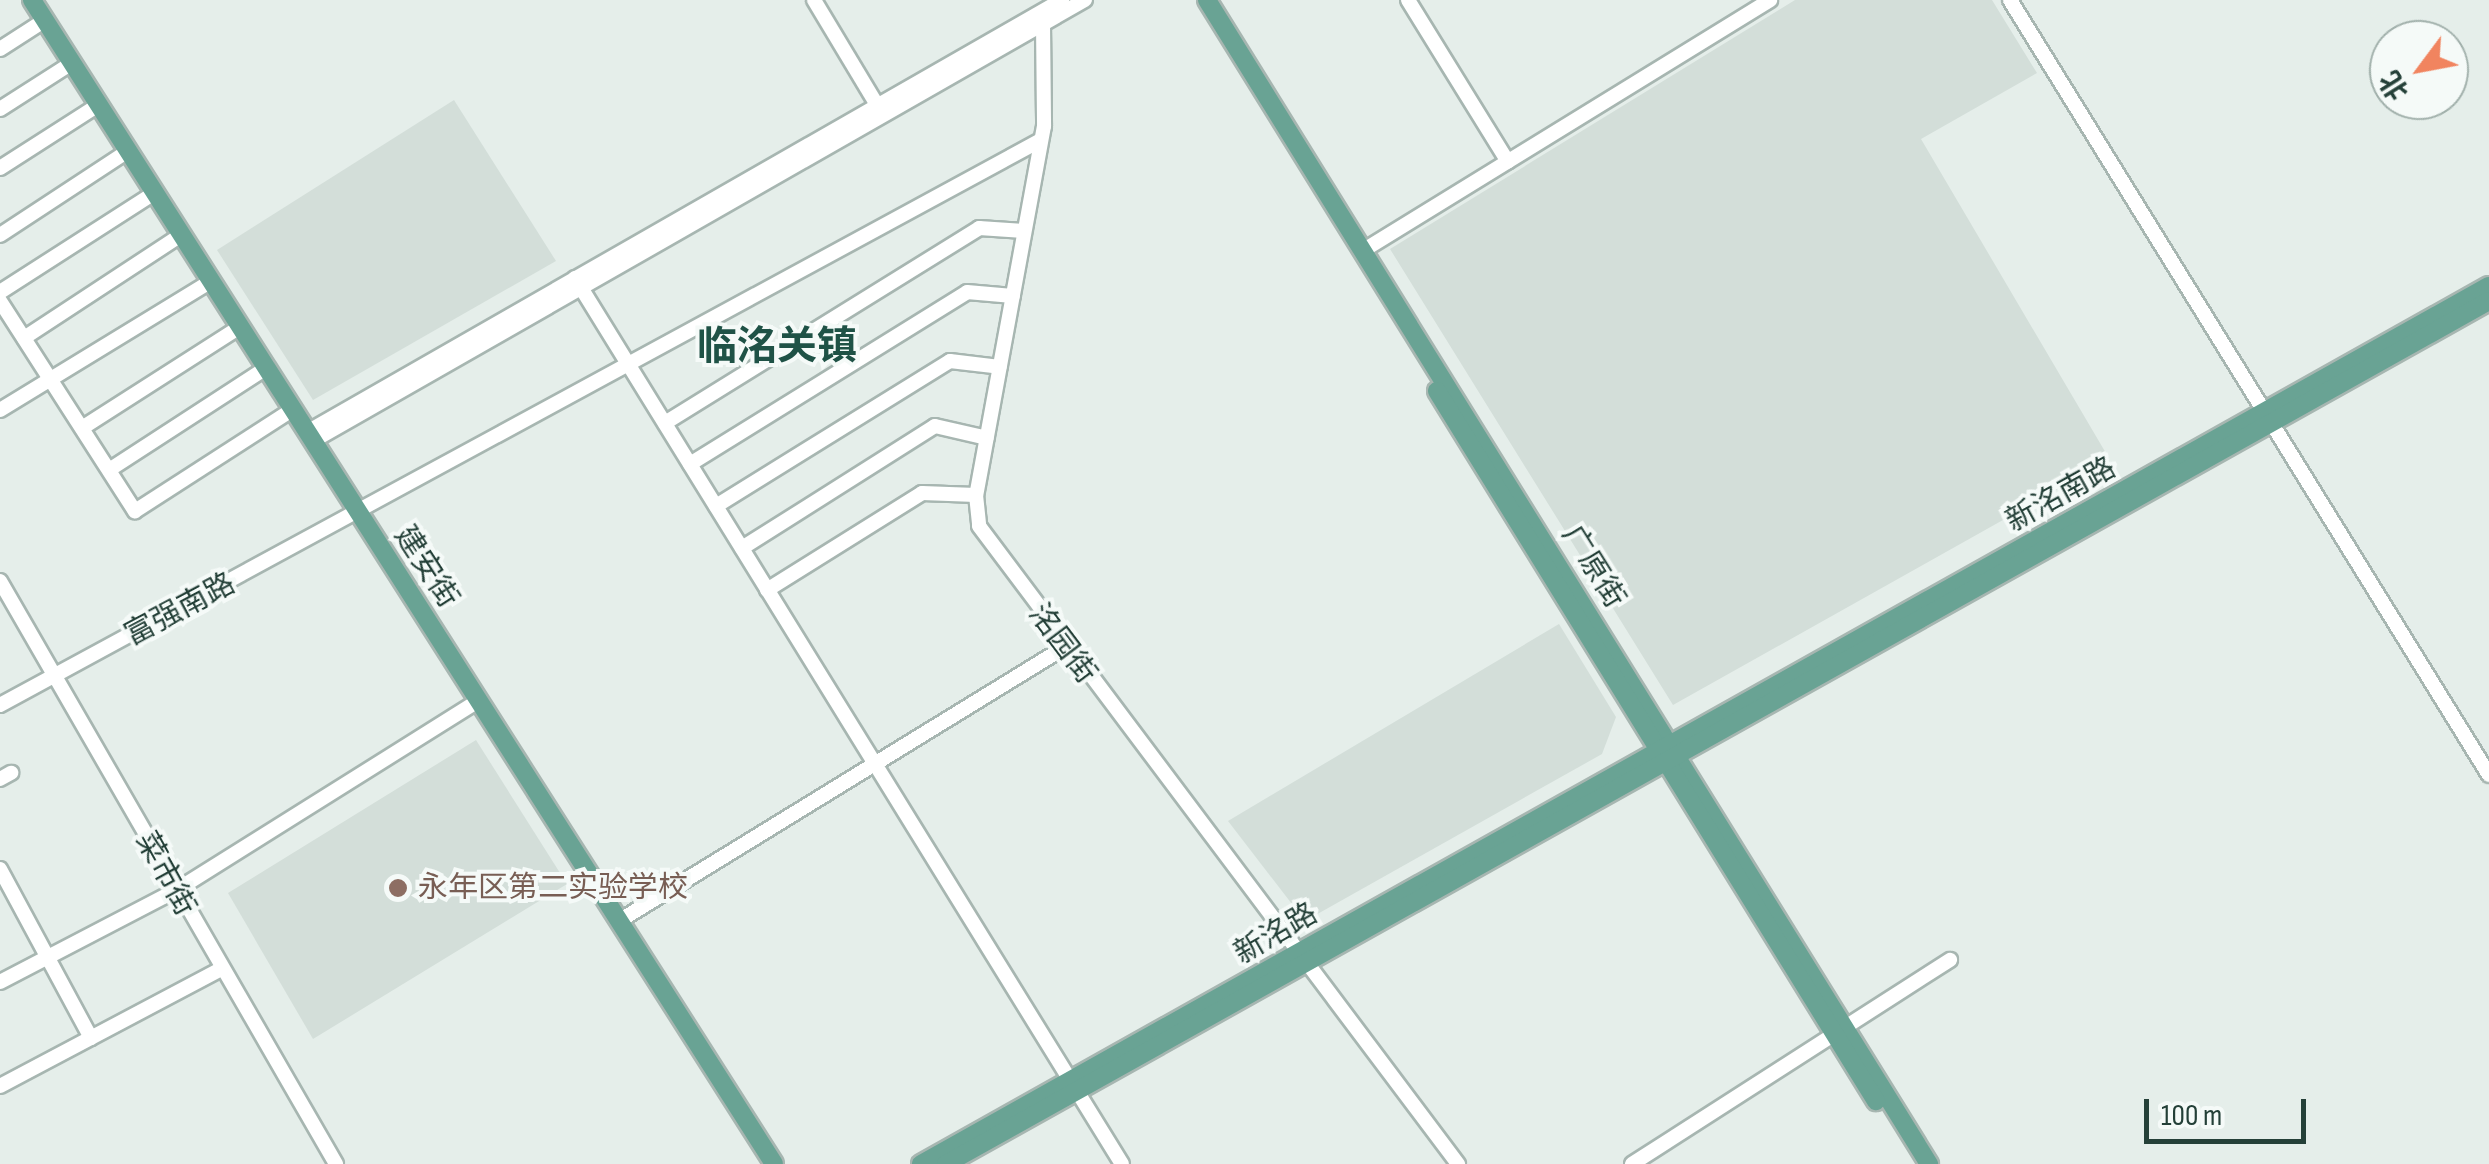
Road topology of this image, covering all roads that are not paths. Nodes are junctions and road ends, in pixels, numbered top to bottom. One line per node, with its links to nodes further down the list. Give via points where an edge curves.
1 (32, 0): 10 (main road, 建安街)
2 (814, 0): 15 (street)
3 (1062, 0): 15 (street)
4 (1085, 0): 11 (street)
5 (1194, 0): 58 (main road, 广原街)
6 (1208, 0): 25 (main road, 广原街)
7 (1408, 0): 19 (street)
8 (1770, 0): 19 (street)
9 (2010, 0): 41 (street)
10 (44, 20): 12 (street); 13 (main road, 建安街)
11 (1043, 24): 17 (street, 洺园街); 27 (street)
12 (0, 48)
13 (72, 63): 14 (main road, 建安街); 16 (street)
14 (98, 105): 18 (main road, 建安街); 20 (street)
15 (877, 105): 27 (street)
16 (0, 110)
17 (1041, 140): 22 (street, 洺园街); 35 (street, 富强南路)
18 (128, 151): 21 (main road, 建安街); 23 (street)
19 (1508, 162): 25 (street)
20 (0, 168)
21 (154, 193): 24 (main road, 建安街); 29 (street)
22 (1024, 230): 30 (street, 洺园街); 42 (street, via 979,228)
23 (0, 235)
24 (181, 235): 26 (main road, 建安街); 34 (street)
25 (1364, 250): 58 (main road, 广原街)
26 (211, 282): 33 (main road, 建安街); 38 (street)
27 (578, 282): 35 (street); 44 (street)
28 (2489, 286): 41 (main road, 新洺南路)
29 (0, 292)
30 (1013, 296): 36 (street, 洺园街); 46 (street, via 967,292)
31 (0, 301): 34 (street)
32 (2489, 302): 41 (main road, 新洺南路)
33 (240, 327): 37 (main road, 建安街); 43 (street)
34 (24, 338): 38 (street)
35 (627, 362): 42 (street); 50 (street, 富强南路)
36 (1000, 367): 45 (street, 洺园街); 49 (street, via 950,361)
37 (266, 368): 40 (main road, 建安街); 47 (street)
38 (52, 382): 39 (street); 43 (street)
39 (0, 410)
40 (292, 410): 44 (main road, 建安街); 47 (street, via 135,511)
41 (2268, 418): 58 (main road, 新洺南路); 60 (street)
42 (664, 423): 46 (street)
43 (82, 428): 47 (street)
44 (310, 437): 50 (main road, 建安街)
45 (987, 438): 48 (street, 洺园街); 51 (street, via 935,426)
46 (690, 464): 49 (street)
47 (109, 470)
48 (976, 495): 53 (street, via 922,493); 54 (street, 洺园街, via 987,542)
49 (716, 506): 51 (street)
50 (360, 515): 55 (street, 富强南路); 56 (main road, 建安街)
51 (742, 548): 53 (street)
52 (0, 580): 55 (street, 菜市街)
53 (768, 590): 59 (street)
54 (1065, 647): 59 (street); 65 (street, 洺园街)
55 (54, 676): 57 (street, 富强南路); 62 (street, 菜市街)
56 (478, 701): 62 (street); 63 (main road, 建安街)
57 (0, 705)
58 (1668, 753): 65 (main road, 新洺路); 69 (main road, 广原街)
59 (873, 761): 63 (street); 72 (street)
60 (2489, 775)
61 (0, 869): 64 (street)
62 (174, 891): 64 (street); 67 (street, 菜市街)
63 (619, 921): 74 (main road, 建安街)
64 (48, 956): 68 (street); 70 (street)
65 (1302, 958): 72 (main road, 新洺路); 78 (street, 洺园街)
66 (1950, 960): 69 (street)
67 (219, 970): 70 (street); 73 (street, 菜市街)
68 (0, 982)
69 (1838, 1028): 79 (street); 80 (main road, 广原街); 81 (main road, 广原街)
70 (91, 1038): 71 (street)
71 (0, 1086)
72 (1074, 1086): 75 (main road, 新洺路); 76 (main road, 新洺路); 77 (street)
73 (336, 1164)
74 (774, 1164)
75 (920, 1164)
76 (946, 1164)
77 (1122, 1164)
78 (1458, 1164)
79 (1632, 1164)
80 (1915, 1164)
81 (1929, 1164)

